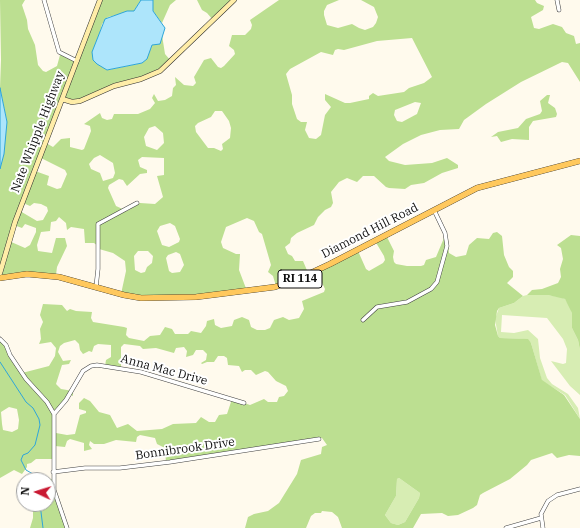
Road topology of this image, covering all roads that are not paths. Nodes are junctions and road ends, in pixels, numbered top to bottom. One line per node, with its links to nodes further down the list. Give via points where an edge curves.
1 (44, 0): 6 (street, via 59,52)
2 (100, 0): 6 (main road, Nate Whipple Highway)
3 (234, 0): 7 (main road, via 160,71 114,86 80,101)
4 (557, 0): 5 (street)
5 (559, 10)
6 (77, 61): 7 (main road, Nate Whipple Highway)
7 (62, 99): 11 (main road, Nate Whipple Highway, via 15,222)
8 (580, 161): 10 (main road, Diamond Hill Road / RI 114, via 484,185)
9 (137, 204): 13 (street, via 98,224)
10 (434, 210): 13 (main road, Diamond Hill Road / RI 114, via 316,271 275,287 173,299 133,297); 14 (street, via 445,233 446,246 435,285 407,302 377,307)
11 (0, 273)
12 (0, 278): 13 (main road, Diamond Hill Road / RI 114, via 27,274 43,275)
13 (96, 287)
14 (363, 320)
15 (0, 339): 17 (street, via 26,379 47,402)
16 (244, 403): 17 (street, Anna Mac Drive, via 141,372 97,365 83,371 66,400)
17 (54, 414): 19 (street)
18 (319, 439): 19 (street, Bonnibrook Drive, via 170,462)
19 (53, 472)
20 (580, 489): 22 (street, via 551,499 543,507)
21 (56, 497): 23 (street)
22 (541, 518): 24 (street); 25 (street)
23 (67, 528)
24 (506, 528)
25 (543, 528)

